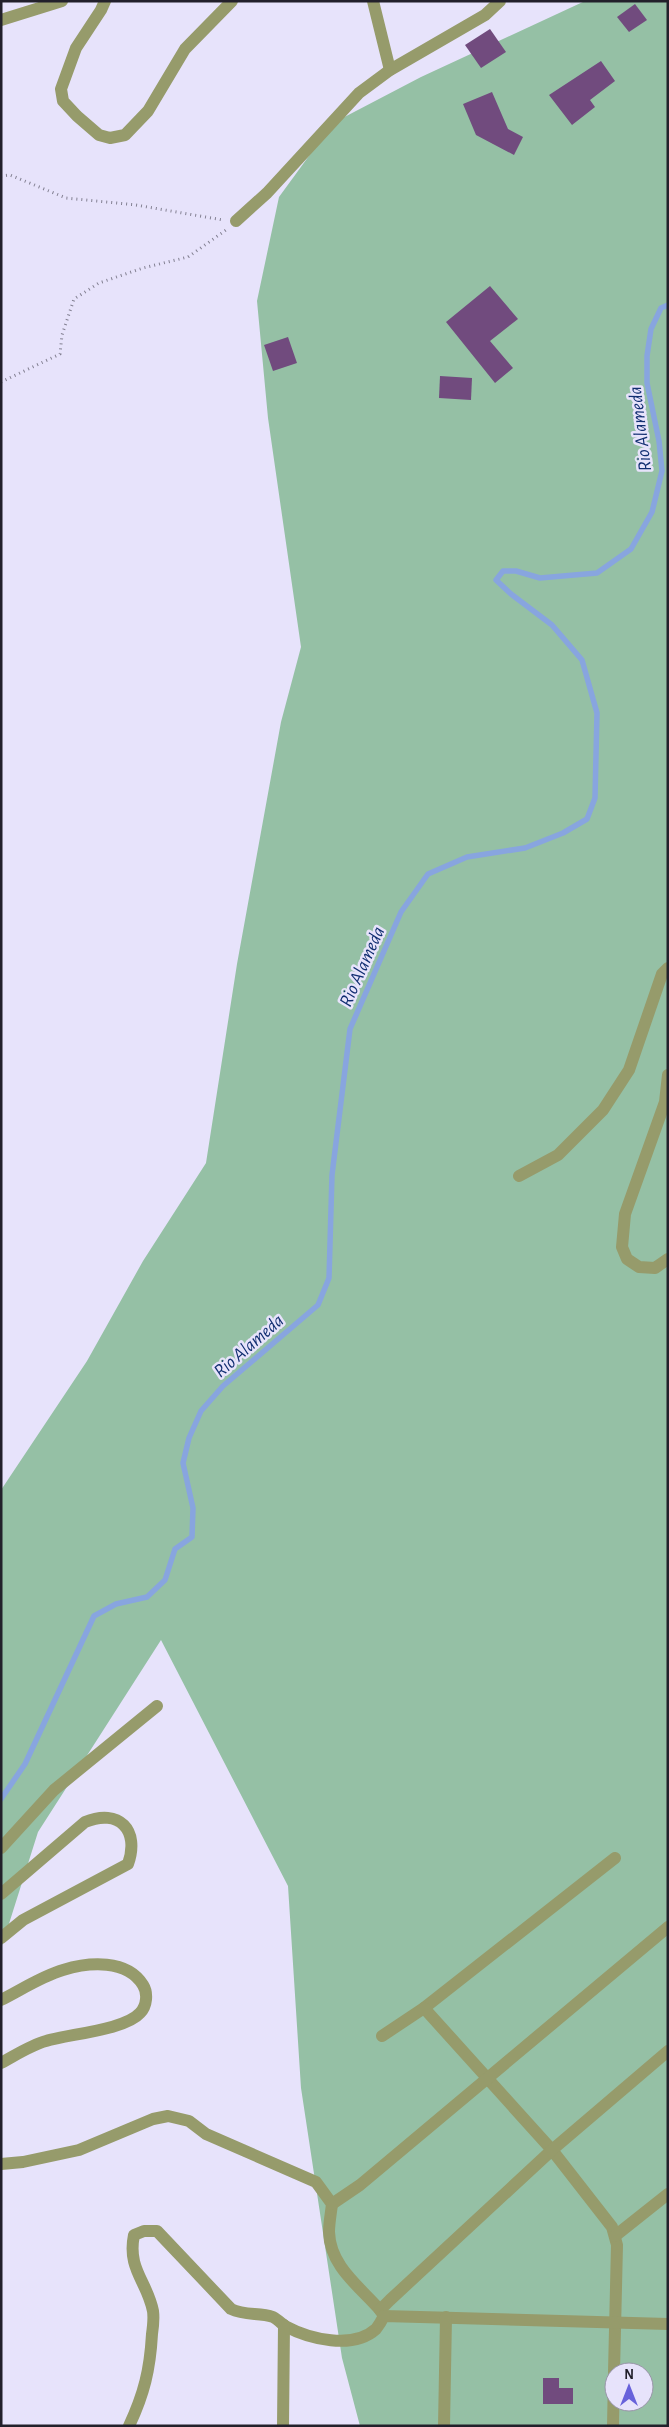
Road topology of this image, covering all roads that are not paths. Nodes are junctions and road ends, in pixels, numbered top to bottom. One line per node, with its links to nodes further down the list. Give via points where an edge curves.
1 (62, 1): 6 (street)
2 (105, 1): 3 (street, via 76,48 61,89 63,101 77,116 99,135 110,138 125,135 148,111 185,49)
3 (232, 1)
4 (373, 1): 7 (street)
5 (500, 1): 7 (street, via 485,14)
6 (1, 20)
7 (390, 70): 8 (street, via 359,93 267,193)
8 (236, 221)
9 (668, 968): 11 (street, via 662,974 629,1070 603,1110 558,1155)
10 (668, 1075): 12 (street, via 665,1102 625,1214 622,1247 627,1259 638,1267 656,1268)
11 (520, 1176)
12 (668, 1259)
13 (158, 1706): 14 (street, via 54,1790)
14 (1, 1848)
15 (615, 1858): 20 (street)
16 (1, 1894): 18 (street, via 85,1822 99,1816 115,1819 132,1837 128,1864 23,1920)
17 (668, 1927): 24 (street)
18 (1, 1938)
19 (1, 2000): 23 (street, via 62,1970 92,1964 132,1972 144,1986 147,2002 140,2014 121,2024 45,2041)
20 (424, 2008): 21 (street); 24 (street)
21 (382, 2036)
22 (668, 2051): 25 (street)
23 (1, 2062)
24 (487, 2077): 25 (street); 28 (street, via 360,2185)
25 (552, 2150): 29 (street, via 612,2227); 30 (street)
26 (1, 2164): 28 (street, via 78,2150 152,2119 168,2116 189,2122 206,2134 316,2182)
27 (668, 2194): 29 (street)
28 (332, 2204): 30 (street, via 329,2232 332,2250 344,2274)
29 (615, 2236): 32 (street)
30 (382, 2313): 31 (street); 34 (street, via 376,2328 364,2336 337,2341 314,2338)
31 (446, 2317): 32 (street); 39 (street)
32 (615, 2322): 33 (street); 35 (street)
33 (668, 2324)
34 (284, 2325): 37 (street, via 272,2317 241,2314 232,2309 156,2231 134,2235 131,2250 134,2265 154,2312 151,2364 142,2399); 38 (street)
35 (614, 2362)
36 (613, 2412): 40 (street)
37 (129, 2426)
38 (283, 2426)
39 (444, 2426)
40 (613, 2426)

